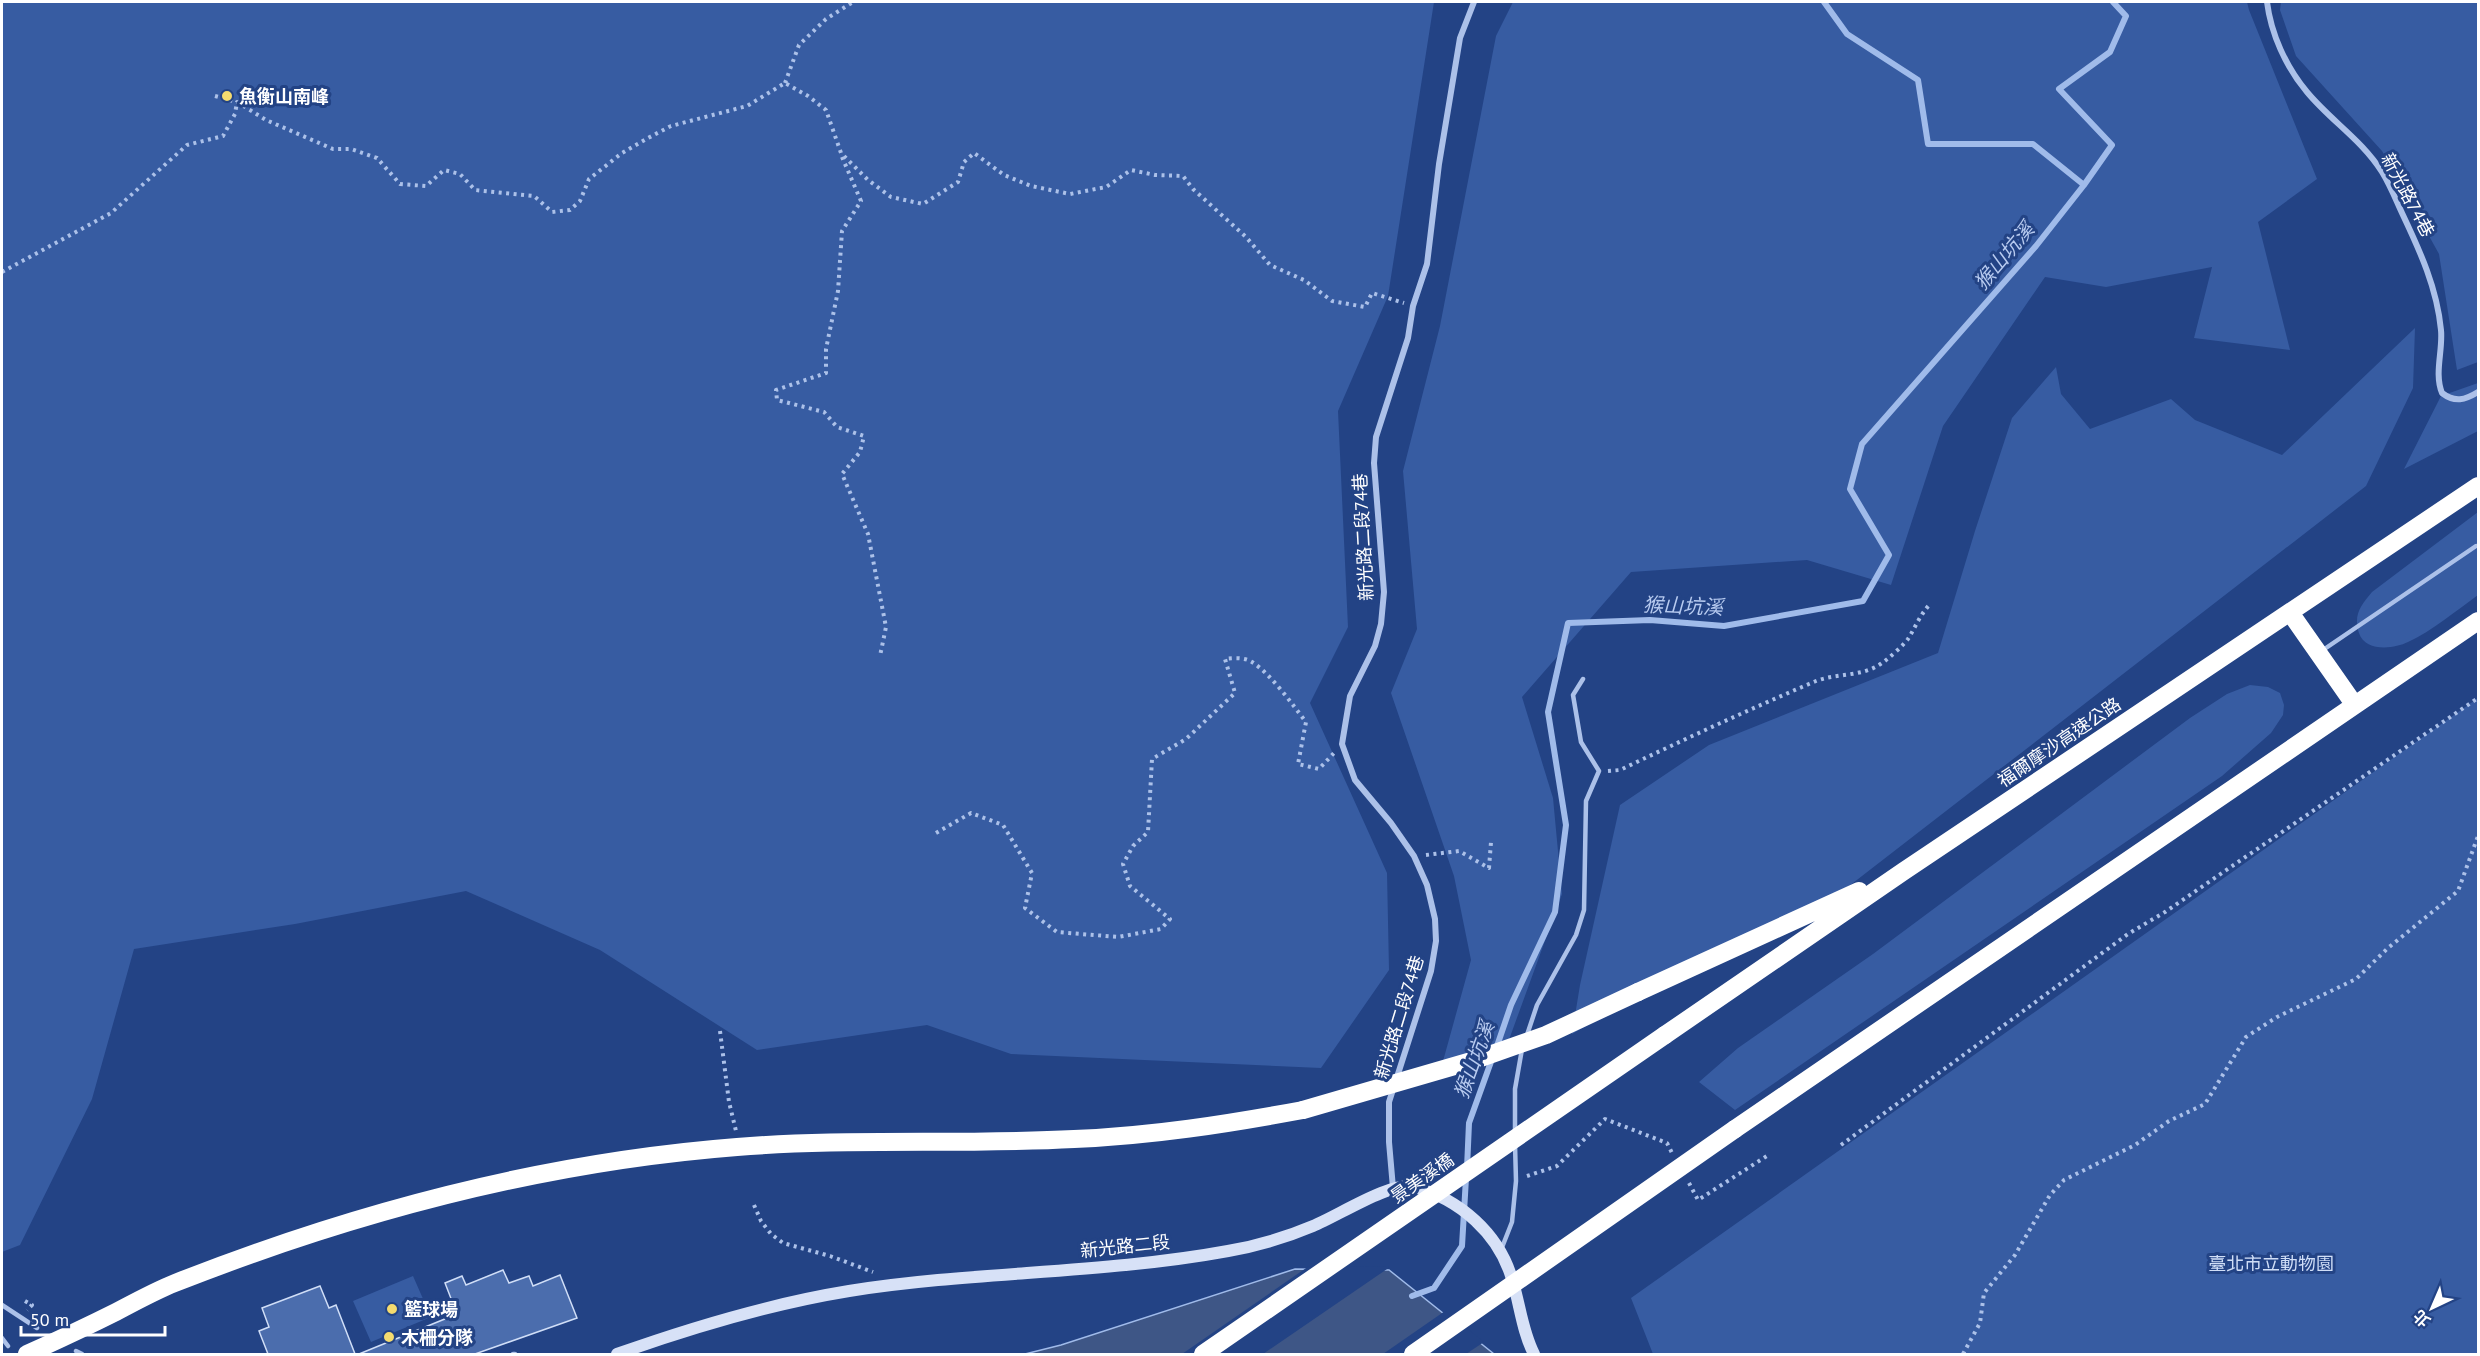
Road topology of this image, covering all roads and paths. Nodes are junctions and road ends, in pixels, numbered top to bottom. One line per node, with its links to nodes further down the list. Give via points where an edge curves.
1 (853, 2): 4 (path, via 826,19 799,45)
2 (1474, 2): 9 (street, 新光路二段74巷, via 1460,38 1427,264)
3 (2267, 2): 10 (street, 新光路74巷, via 2274,34 2292,72 2308,93 2364,146 2384,174 2425,261 2438,307 2441,355 2437,381 2442,393 2457,400)
4 (785, 83): 6 (path, via 747,105 671,126 648,138 589,179 570,210 552,212 534,196 475,190 460,174 444,170 426,186 400,184 377,158 351,149 333,149 266,120); 7 (path, via 826,110)
5 (215, 96): 6 (path)
6 (237, 102): 8 (path, via 223,136 187,145 111,213)
7 (840, 153): 9 (path, via 891,198 923,204 958,182 964,162 974,153 1004,175 1031,186 1070,194 1106,187 1131,170 1183,176 1270,265 1304,280 1332,301 1365,307 1372,293); 17 (path, via 861,201 842,231 826,373 776,390 777,400 824,412 837,427 864,436 860,452 842,474 868,534 886,627)
8 (2, 272)
9 (1413, 306): 21 (street, 新光路二段74巷, via 1408,338 1376,437 1374,463 1384,592 1381,624 1375,646 1350,696)
10 (2478, 392)
11 (2478, 486): 14 (highway, 福爾摩沙高速公路)
12 (2476, 546): 16 (lane)
13 (1930, 604): 22 (path, via 1920,614 1907,641 1879,666 1819,680 1620,770)
14 (2291, 614): 16 (highway); 27 (highway, 福爾摩沙高速公路)
15 (2478, 621): 20 (highway)
16 (2319, 653): 20 (highway)
17 (880, 656)
18 (1583, 679): 22 (lane, via 1573,695 1581,742)
19 (2478, 698): 31 (path, via 2128,934)
20 (2354, 704): 49 (highway, bridge)
21 (1342, 744): 23 (path, via 1319,769 1298,765 1306,722 1251,661 1225,659 1235,693 1186,739 1152,759 1148,832 1133,846 1123,864 1130,886 1170,919 1161,929 1118,938 1057,932 1025,908 1032,873 1003,825 971,813); 26 (street, 新光路二段74巷, via 1355,780)
22 (1599, 771): 34 (lane, via 1586,801 1584,910 1576,935 1537,1005 1519,1059 1515,1089)
23 (936, 833)
24 (2478, 836): 51 (path, via 2458,891 2356,979 2277,1017 2246,1037 2205,1104 2064,1180 2050,1195 2015,1255 1984,1293 1980,1323)
25 (1491, 842): 26 (path, via 1490,868 1459,851)
26 (1414, 856): 36 (street, 新光路二段74巷, via 1427,885 1436,941 1431,971 1389,1102)
27 (1904, 871): 29 (highway, 福爾摩沙高速公路); 45 (highway, bridge, via 1546,1035 1303,1110 1230,1124 1076,1139 737,1147 526,1176 345,1222 262,1251 171,1284)
28 (720, 1031): 30 (path)
29 (1665, 1035): 48 (highway, 景美溪橋, bridge)
30 (737, 1138)
31 (1841, 1145)
32 (1770, 1154): 35 (path, via 1698,1200)
33 (1677, 1162): 34 (path, via 1667,1143 1605,1119 1557,1166)
34 (1515, 1181): 38 (lane, via 1512,1222)
35 (1688, 1181)
36 (1393, 1188): 38 (street, 新光路二段, via 1412,1186 1453,1201); 39 (street, 新光路二段, via 1311,1227 1231,1251)
37 (754, 1205): 39 (path, via 761,1221 783,1243)
38 (1501, 1250): 50 (street, 新光路二段)
39 (904, 1284): 47 (street, 新光路二段, via 750,1312)
40 (2, 1305): 41 (lane)
41 (37, 1329)
42 (2, 1338): 43 (lane)
43 (8, 1346)
44 (76, 1351): 46 (lane)
45 (27, 1354)
46 (82, 1354)
47 (617, 1354)
48 (1203, 1354)
49 (1413, 1354)
50 (1534, 1354)
51 (1963, 1354)

